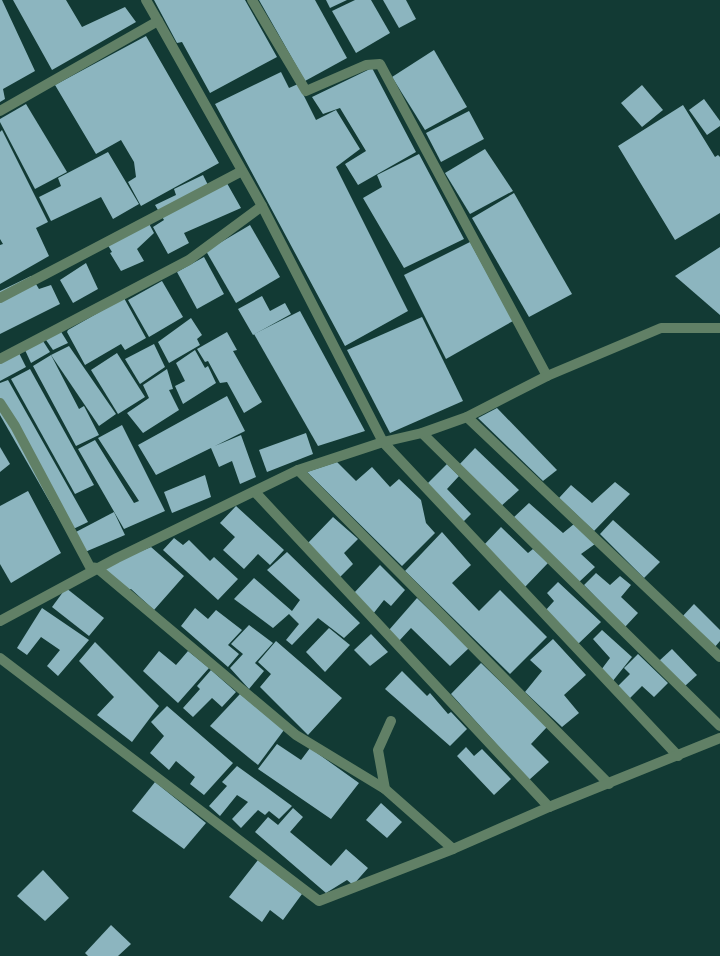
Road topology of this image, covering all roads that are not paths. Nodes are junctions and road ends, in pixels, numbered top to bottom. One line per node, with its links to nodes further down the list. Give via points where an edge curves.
1 (146, 0): 3 (street)
2 (252, 0): 10 (street, via 306,91 366,65 380,64)
3 (158, 21): 4 (street); 5 (street)
4 (0, 111)
5 (242, 171): 6 (street); 7 (street)
6 (262, 206): 9 (street, via 189,260); 14 (street)
7 (0, 298)
8 (720, 328): 10 (street, via 661,328)
9 (0, 359)
10 (547, 376): 12 (street)
11 (0, 403): 17 (street, via 15,426 90,567)
12 (467, 417): 13 (street); 19 (street)
13 (422, 433): 14 (street); 22 (street)
14 (383, 442): 15 (street); 24 (street)
15 (298, 470): 16 (street); 25 (street)
16 (255, 492): 17 (street); 27 (street)
17 (97, 568): 18 (street); 26 (street, via 296,735)
18 (0, 621)
19 (720, 657)
20 (0, 658): 28 (street, via 319,901)
21 (391, 721): 26 (street, via 378,750)
22 (720, 726)
23 (720, 738): 24 (street)
24 (678, 756): 25 (street)
25 (609, 784): 27 (street)
26 (385, 789): 28 (street)
27 (549, 807): 28 (street)
28 (453, 849)

